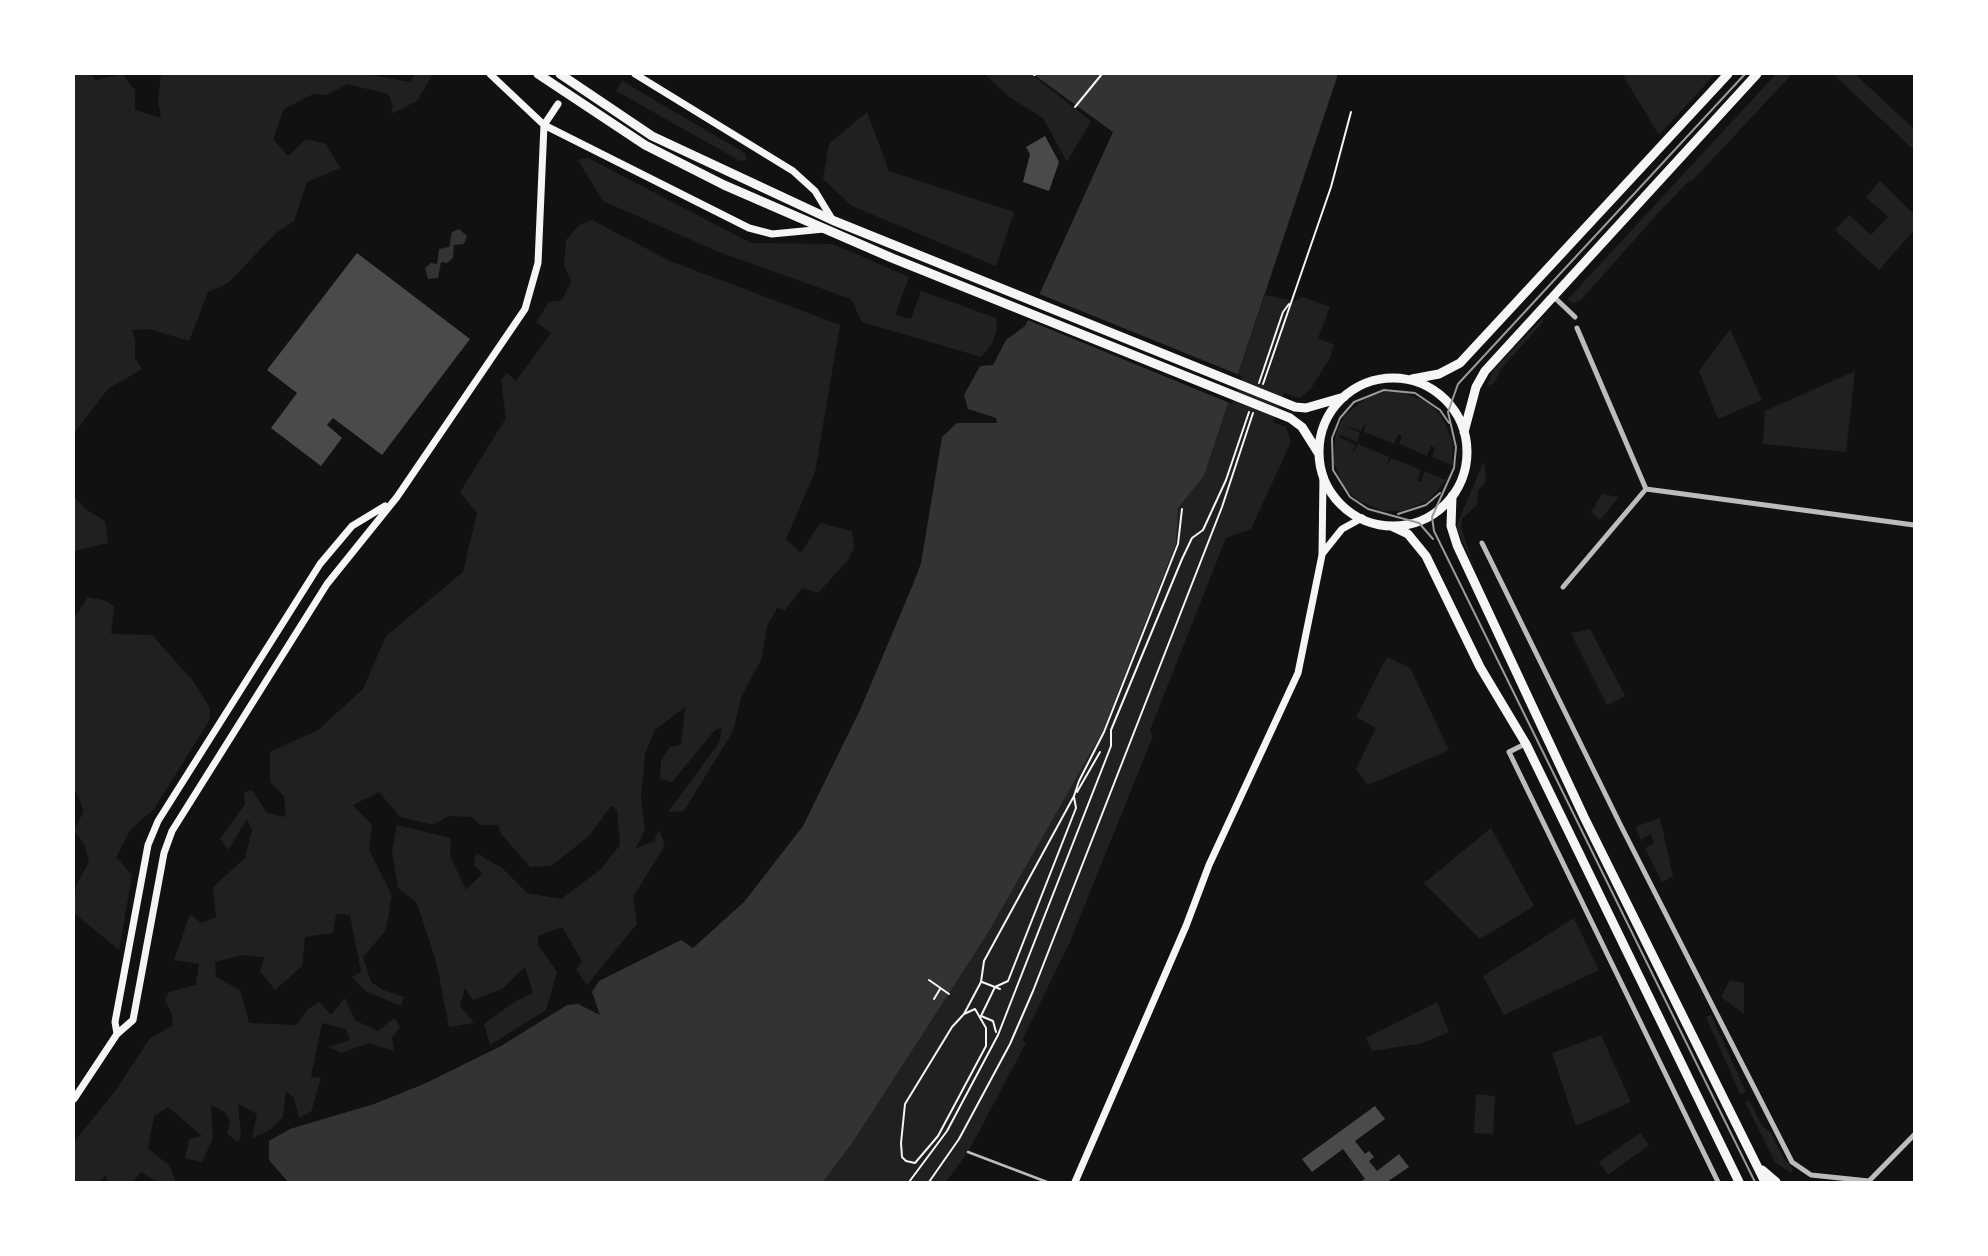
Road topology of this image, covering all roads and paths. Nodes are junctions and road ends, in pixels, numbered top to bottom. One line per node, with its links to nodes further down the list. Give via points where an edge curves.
1 (490, 74): 11 (main road)
2 (538, 74): 12 (highway, via 645,145 724,185)
3 (560, 74): 12 (highway, via 652,136)
4 (635, 74): 12 (main road, via 793,171 815,191)
5 (1102, 74): 9 (path)
6 (1727, 74): 16 (highway, via 1460,363 1439,374)
7 (1757, 74): 13 (highway)
8 (558, 104): 11 (main road)
9 (1075, 107)
10 (1351, 112): 17 (path, via 1331,187)
11 (544, 125): 12 (main road, via 765,234); 25 (main road, via 538,263 525,309)
12 (829, 224): 18 (highway, via 897,244 1295,407); 21 (highway, via 892,258 1290,418 1302,427)
13 (1553, 296): 14 (street); 20 (highway, via 1485,371 1472,397)
14 (1575, 317)
15 (1577, 328): 23 (street)
16 (1407, 380): 18 (highway, via 1372,381); 20 (highway, via 1443,397)
17 (1258, 386)
18 (1344, 397): 21 (highway, via 1328,417)
19 (1250, 409): 54 (path, via 1226,480 1203,530 1192,538 1182,559 1111,730 1111,746 998,1035 947,1131)
20 (1464, 432): 24 (highway, via 1464,473)
21 (1319, 454): 22 (highway)
22 (1323, 476): 28 (highway, via 1341,504); 32 (main road)
23 (1646, 489): 29 (street); 35 (street)
24 (1452, 496): 30 (highway, via 1426,518); 53 (highway, via 1451,526 1457,545 1584,817)
25 (391, 502): 33 (main road, via 352,526); 34 (main road)
26 (1222, 507): 55 (path, via 1010,1044 959,1139)
27 (1182, 509): 38 (path, via 1178,544 1122,689)
28 (1362, 518): 30 (highway); 32 (main road, via 1342,529)
29 (1914, 525)
30 (1391, 526): 36 (highway, via 1408,534 1426,556 1480,667)
31 (1482, 542): 51 (street, via 1791,1162 1811,1175 1869,1181)
32 (1322, 555): 57 (main road, via 1298,673 1209,865)
33 (320, 564): 34 (main road); 49 (main road, via 158,821 148,845 115,1022)
34 (335, 574): 49 (main road, via 172,831 133,1020)
35 (1563, 587)
36 (1527, 744): 58 (street, via 1509,752); 59 (highway)
37 (1100, 752): 38 (path)
38 (1074, 796): 40 (path, via 984,961); 41 (path, via 1076,808 1008,981)
39 (929, 980): 42 (path)
40 (981, 982): 41 (path); 46 (path)
41 (995, 987): 43 (path); 47 (path)
42 (941, 988): 44 (path); 45 (path)
43 (1000, 989)
44 (948, 994)
45 (933, 999)
46 (964, 1014): 47 (path, via 975,1009); 47 (path, via 905,1104 902,1157 912,1163 938,1136 986,1046 988,1036)
47 (981, 1016): 48 (path, via 993,1021)
48 (996, 1032)
49 (117, 1034): 50 (main road)
50 (74, 1099)
51 (1914, 1135)
52 (968, 1152): 56 (lane)
53 (1757, 1166): 60 (highway); 61 (highway)
54 (909, 1182)
55 (929, 1182)
56 (1047, 1182)
57 (1075, 1182)
58 (1718, 1182)
59 (1740, 1182)
60 (1765, 1182)
61 (1776, 1182)

